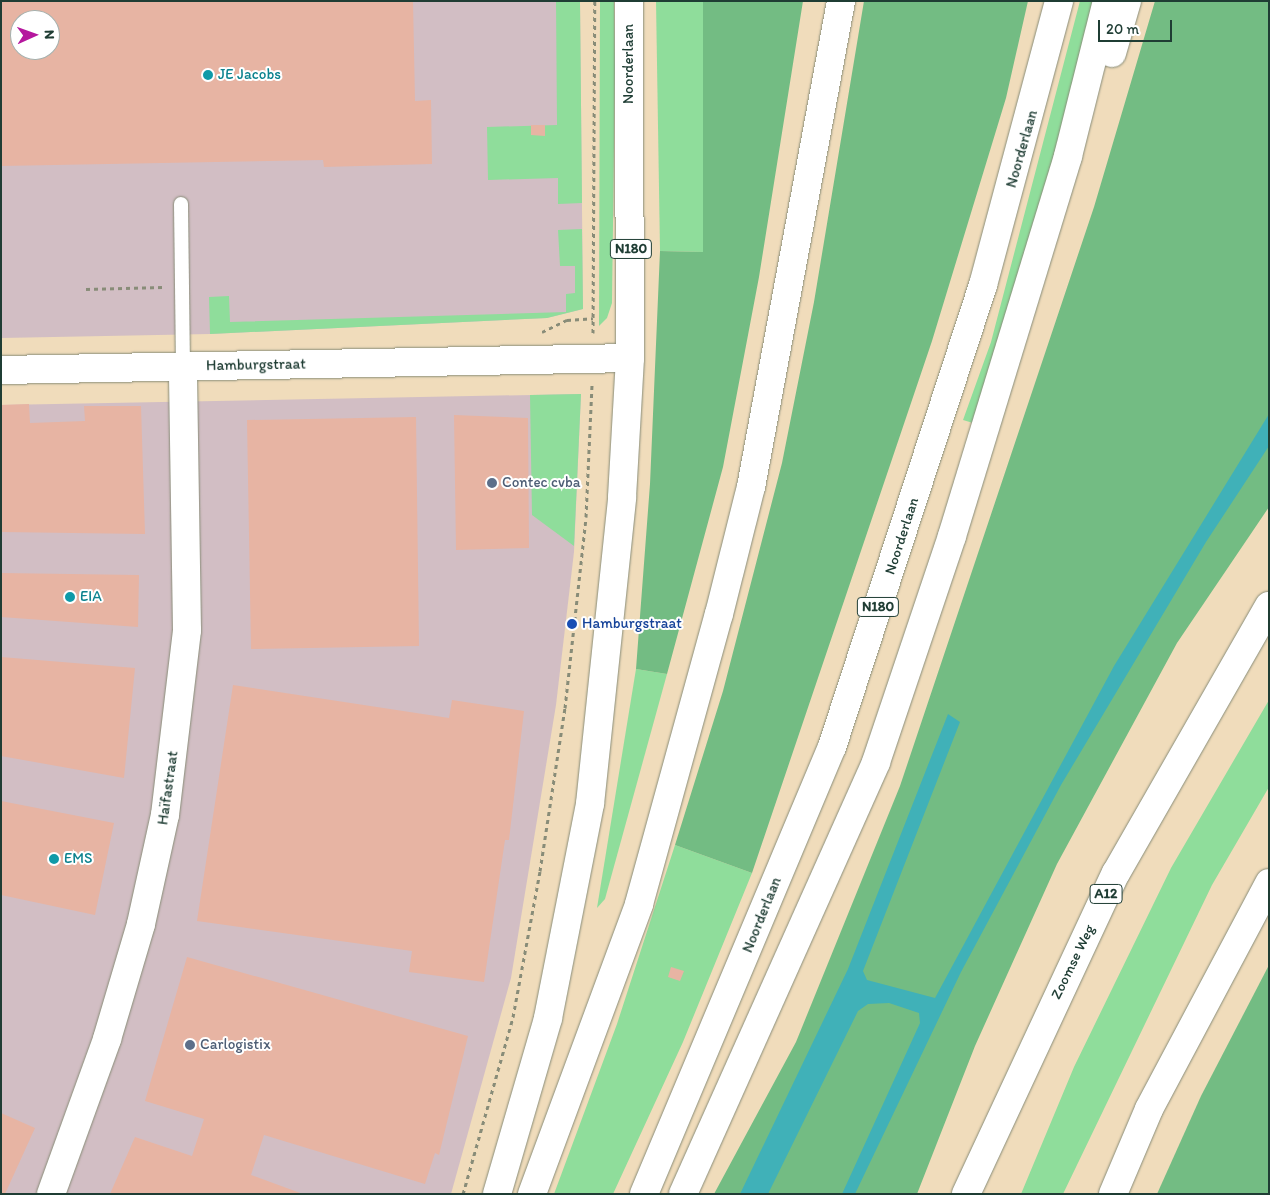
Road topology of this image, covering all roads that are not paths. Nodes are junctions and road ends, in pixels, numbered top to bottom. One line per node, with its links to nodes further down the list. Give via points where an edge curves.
1 (629, 1): 8 (main road, Noorderlaan / N180)
2 (841, 1): 15 (main road, via 752,477 719,614 639,904)
3 (1059, 1): 16 (main road, Noorderlaan / N180, via 983,285 832,746)
4 (1107, 1): 6 (main road)
5 (1127, 1): 6 (main road, via 1106,72)
6 (1068, 156): 17 (main road, via 952,536 876,762)
7 (181, 204): 9 (lane)
8 (630, 358): 9 (main road, Hamburgstraat); 14 (main road, Noorderlaan / N180, via 622,497 590,804 548,1018)
9 (183, 366): 10 (main road, Hamburgstraat); 13 (main road, Haïfastraat, via 187,630 165,815 141,924 107,1039)
10 (1, 370)
11 (1269, 606): 18 (main road, Zoomse Weg / A12, via 1116,872)
12 (1269, 883): 19 (main road, via 1150,1108)
13 (51, 1194)
14 (497, 1194)
15 (532, 1194)
16 (644, 1194)
17 (683, 1194)
18 (966, 1194)
19 (1112, 1194)

